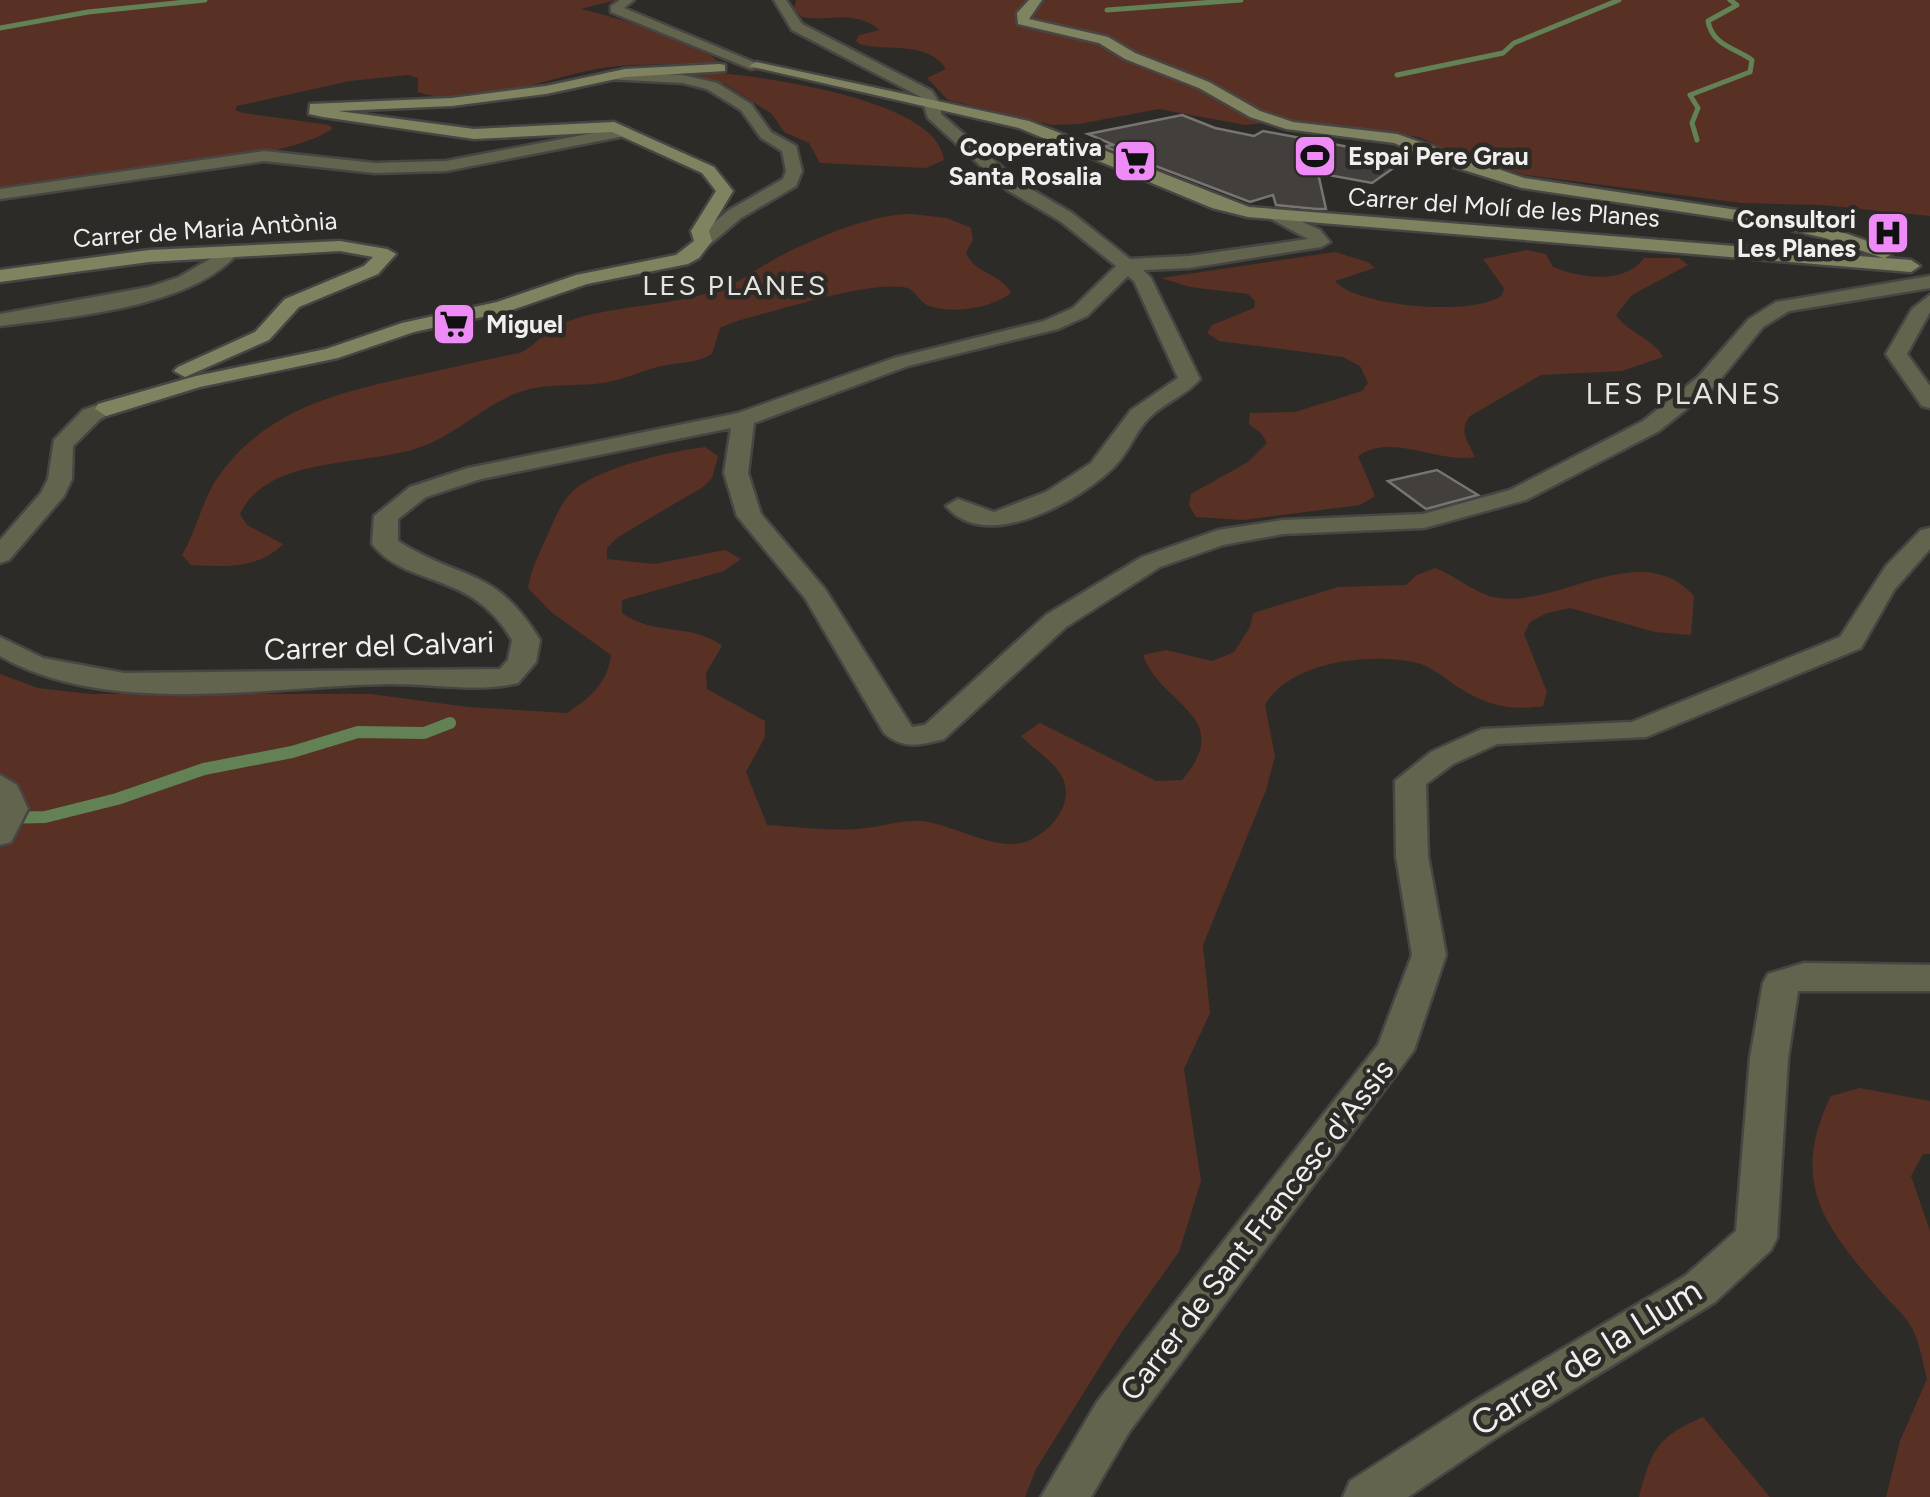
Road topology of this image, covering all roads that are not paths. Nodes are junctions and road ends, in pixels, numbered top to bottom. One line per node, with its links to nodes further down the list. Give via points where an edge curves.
1 (628, 0): 4 (street, via 615,9)
2 (780, 0): 6 (street, via 796,27 927,94)
3 (1036, 0): 12 (street, via 1022,13 1030,24 1103,40 1291,126 1397,139 1522,182 1764,219)
4 (756, 66): 5 (street); 6 (street, Carrer del Molí de les Planes)
5 (611, 76): 7 (street, via 496,97 328,104 314,111 474,134 614,127); 10 (street, via 712,86 746,107 766,135 790,149 790,182)
6 (934, 108): 9 (street, Carrer del Molí de les Planes, via 1024,124 1218,204); 13 (street, via 1013,186)
7 (625, 132): 8 (street, via 446,166 374,168 264,156); 10 (street, via 708,170 724,188 700,231)
8 (0, 194)
9 (1276, 215): 12 (street, Carrer del Molí de les Planes); 13 (street, via 1322,242)
10 (702, 241): 19 (street, via 692,254 665,266 582,279 332,354)
11 (229, 252): 14 (street, Carrer de Maria Antònia); 17 (street, via 220,264 175,284); 19 (street, Carrer de Maria Antònia, via 340,246 387,254 370,270 292,303 262,336)
12 (1917, 263): 15 (street)
13 (1128, 265): 20 (street, via 1080,312 1051,325 944,349); 21 (street, via 1152,297 1189,379 1146,407 1099,470 1060,494 996,519)
14 (0, 276)
15 (1930, 282): 20 (street, via 1783,306 1756,323 1706,382 1650,426 1518,495 1424,521 1282,527 1218,538 1151,562 1056,620 934,733 906,737 816,595 750,516 736,472)
16 (1930, 302): 18 (street, via 1917,311 1908,342 1896,354)
17 (0, 320)
18 (1930, 400)
19 (106, 409): 23 (street, via 62,445 52,496)
20 (743, 419): 24 (street, Carrer del Calvari, via 476,473 418,492 386,516 385,544 408,561 498,600 510,614 526,640 522,662 508,677 138,680 59,674)
21 (958, 506)
22 (1930, 535): 29 (street, Carrer de Sant Francesc d'Assis, via 1870,602 1850,642 1636,731 1492,735 1410,781 1412,856 1429,955 1395,1050 1125,1400)
23 (0, 554)
24 (0, 645)
25 (0, 786): 26 (street, via 14,814)
26 (0, 835)
27 (1930, 978): 28 (street, Carrer de la Llum, via 1804,976 1781,982 1756,1238 1700,1289)
28 (1371, 1496)
29 (1065, 1497)

